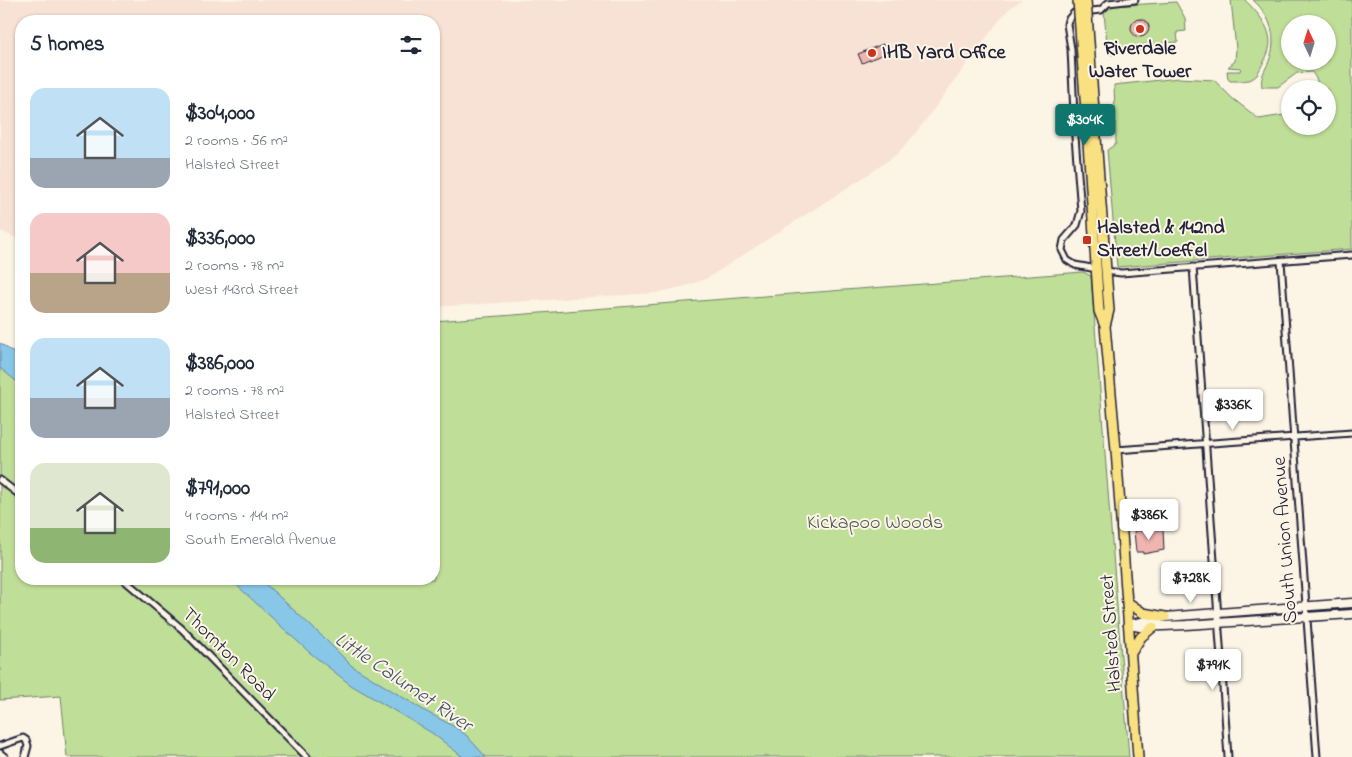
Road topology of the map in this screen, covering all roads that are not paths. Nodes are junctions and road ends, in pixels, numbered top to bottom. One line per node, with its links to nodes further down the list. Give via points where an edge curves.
1 (1078, 0): 4 (main road, Halsted Street, bridge)
2 (1086, 0): 4 (main road, Halsted Street, bridge)
3 (1135, 0): 8 (street, via 1108,3 1101,10 1074,13 1067,24 1073,64 1081,211 1078,225 1062,244 1067,260)
4 (1090, 112): 8 (main road, Halsted Street); 9 (main road, Halsted Street)
5 (1352, 256): 6 (street)
6 (1281, 261): 7 (street); 12 (street, South Union Avenue)
7 (1192, 267): 9 (street, via 1121,273); 13 (street)
8 (1096, 269): 9 (street); 10 (main road, Halsted Street, via 1099,312)
9 (1106, 271): 10 (main road, Halsted Street, via 1109,310)
10 (1105, 326): 14 (main road, Halsted Street)
11 (1352, 433): 12 (street)
12 (1294, 437): 13 (street); 20 (street, South Union Avenue)
13 (1205, 443): 14 (street); 21 (street)
14 (1116, 450): 18 (main road, Halsted Street)
15 (0, 480): 16 (street)
16 (15, 491)
17 (130, 585): 33 (street, Thornton Road, via 182,629)
18 (1127, 602): 23 (main road, via 1143,613); 26 (main road, Halsted Street)
19 (1352, 603): 20 (street)
20 (1306, 606): 21 (street); 24 (street, South Union Avenue)
21 (1217, 613): 23 (street); 25 (street)
22 (1352, 614): 24 (street)
23 (1166, 617): 26 (street)
24 (1307, 617): 25 (street); 36 (street, South Union Avenue)
25 (1218, 624): 27 (street); 35 (street)
26 (1128, 625): 27 (street); 28 (main road, Halsted Street)
27 (1153, 627): 28 (main road)
28 (1130, 653): 34 (main road, Halsted Street)
29 (0, 746): 32 (street, via 19,738 26,740)
30 (0, 753): 31 (street)
31 (6, 757)
32 (25, 757)
33 (307, 757)
34 (1138, 757)
35 (1228, 757)
36 (1317, 757)

